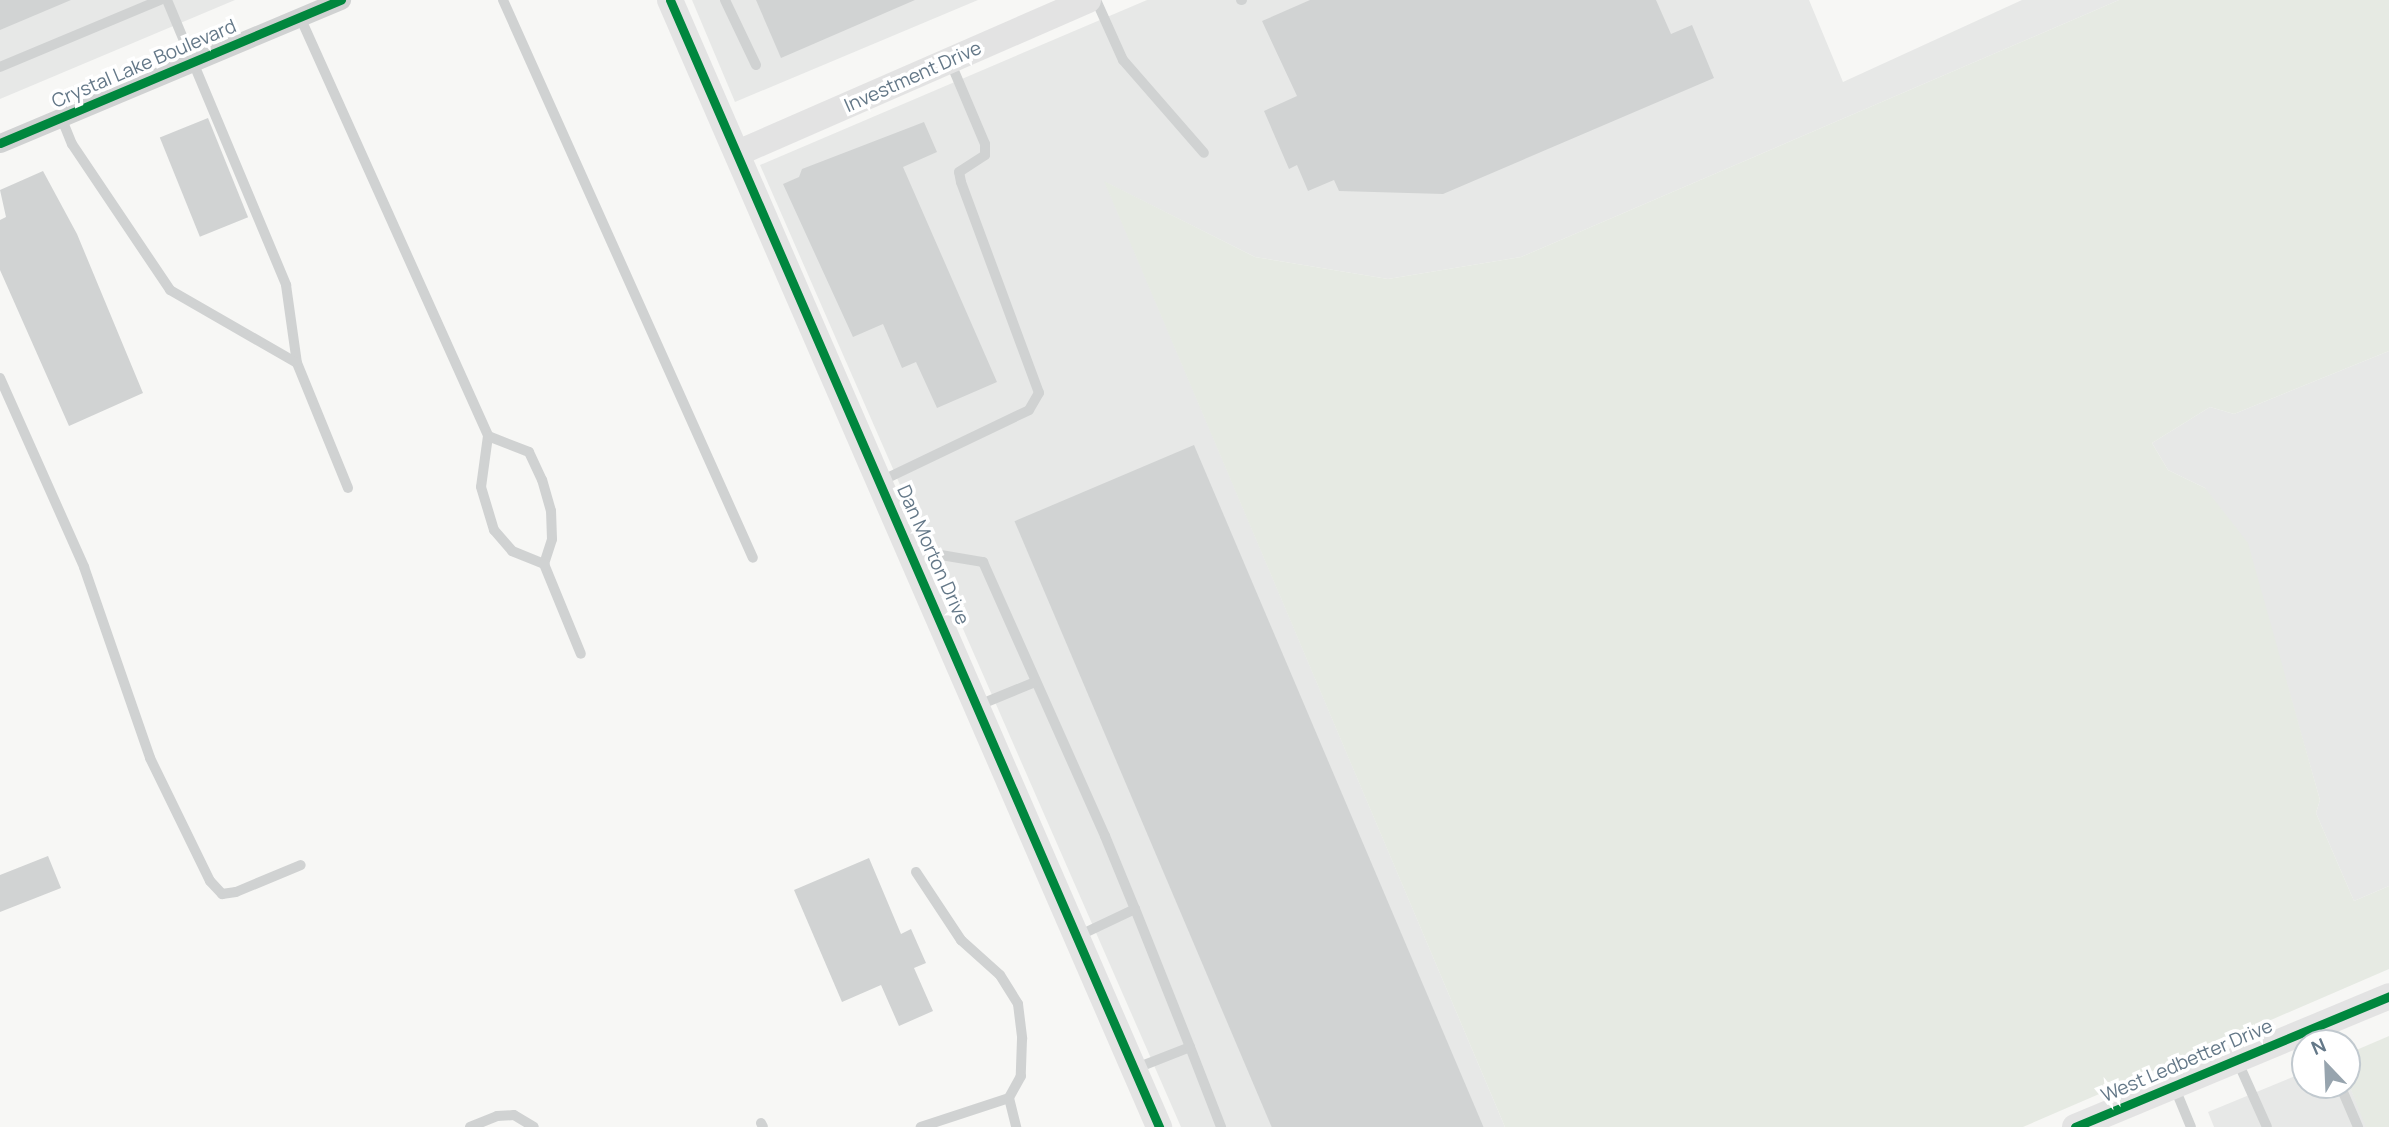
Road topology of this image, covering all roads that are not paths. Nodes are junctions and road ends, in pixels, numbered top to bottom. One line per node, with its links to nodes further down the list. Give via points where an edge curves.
1 (160, 0): 13 (lane)
2 (167, 0): 11 (lane)
3 (341, 0): 9 (street, Crystal Lake Boulevard)
4 (503, 0): 23 (lane)
5 (670, 0): 16 (street, Dan Morton Drive)
6 (725, 0): 12 (lane)
7 (1088, 0): 10 (street, Investment Drive)
8 (1096, 0): 17 (lane, via 1123,61)
9 (300, 17): 11 (street, Crystal Lake Boulevard); 20 (lane)
10 (950, 61): 16 (street, Investment Drive); 21 (lane, via 985,144 985,155 959,172 961,182 1039,393 1029,410)
11 (194, 62): 14 (street, Crystal Lake Boulevard); 18 (lane, via 286,285)
12 (756, 65)
13 (0, 67)
14 (61, 117): 15 (street, Crystal Lake Boulevard); 18 (lane, via 72,144 170,289)
15 (0, 143)
16 (738, 153): 21 (street, Dan Morton Drive)
17 (1204, 153)
18 (297, 363): 22 (lane)
19 (0, 378): 29 (lane, via 84,567 150,758 211,881 222,894 236,892)
20 (488, 436): 25 (lane, via 481,487 494,530 512,551); 25 (lane, via 529,452 542,480 551,510 552,539)
21 (881, 481): 24 (street, Dan Morton Drive)
22 (348, 488)
23 (753, 558)
24 (917, 563): 27 (lane, via 935,554 983,562); 28 (street, Dan Morton Drive)
25 (544, 564): 26 (lane)
26 (581, 654)
27 (1035, 682): 28 (lane); 31 (lane)
28 (979, 705): 32 (street, Dan Morton Drive)
29 (301, 865)
30 (916, 872): 38 (lane, via 961,940 1000,975 1018,1004 1021,1076)
31 (1135, 909): 32 (lane); 34 (lane)
32 (1077, 937): 36 (street, Dan Morton Drive)
33 (2389, 996): 35 (street, West Ledbetter Drive, via 2317,1031)
34 (1190, 1047): 36 (lane); 45 (lane)
35 (2237, 1059): 37 (street, West Ledbetter Drive); 48 (lane)
36 (1134, 1069): 44 (street, Dan Morton Drive)
37 (2174, 1086): 46 (street, West Ledbetter Drive); 47 (lane)
38 (1009, 1098): 42 (lane); 43 (lane)
39 (2346, 1099): 49 (lane)
40 (470, 1127): 41 (lane, via 497,1116 514,1115)
41 (534, 1127)
42 (921, 1127)
43 (1016, 1127)
44 (1159, 1127)
45 (1221, 1127)
46 (2075, 1127)
47 (2191, 1127)
48 (2267, 1127)
49 (2358, 1127)

